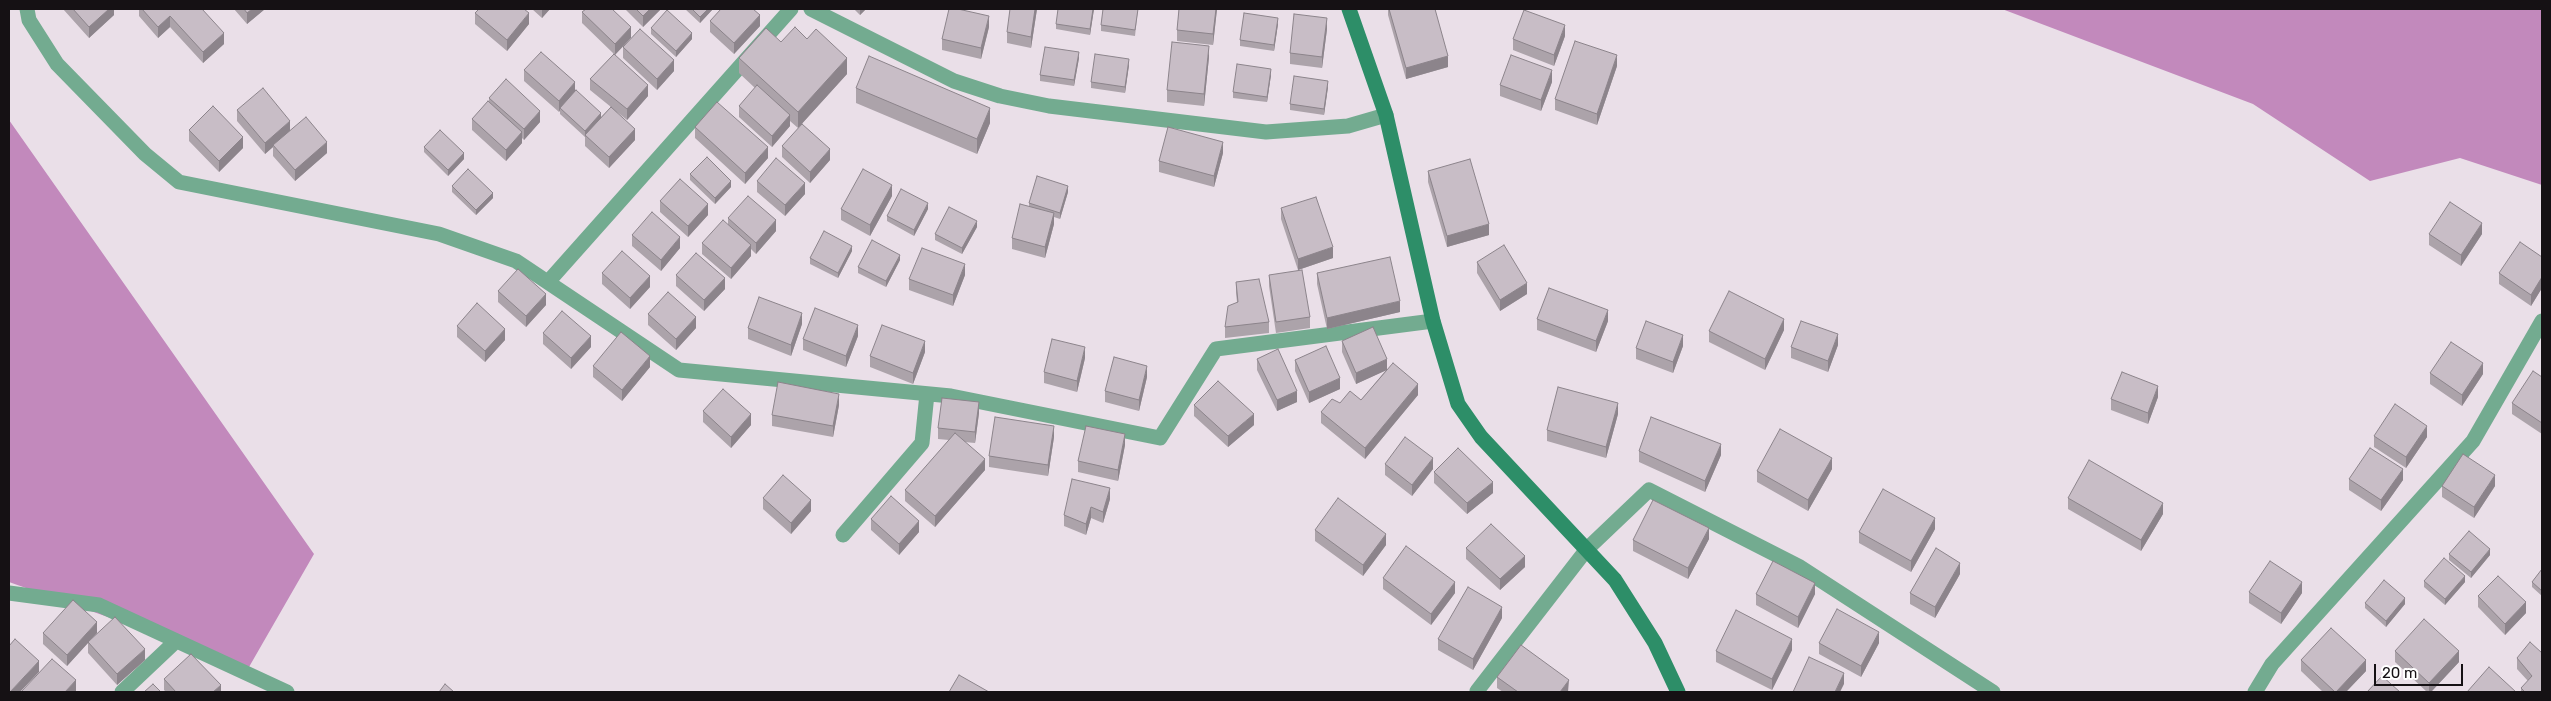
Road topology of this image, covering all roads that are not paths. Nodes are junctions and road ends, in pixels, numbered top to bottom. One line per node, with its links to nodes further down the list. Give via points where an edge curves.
1 (27, 9): 6 (street, via 29,20 57,64 145,154 179,182 439,234 516,261)
2 (791, 9): 6 (street)
3 (811, 9): 5 (street, via 954,81 1000,96 1049,106 1266,132 1348,126)
4 (1349, 9): 5 (street)
5 (1386, 115): 7 (street)
6 (548, 282): 9 (street, via 679,370)
7 (1433, 321): 9 (street, via 1216,349 1160,438); 11 (street, via 1458,404 1481,437)
8 (2542, 321): 19 (street, via 2473,441 2272,664)
9 (927, 394): 10 (street, via 922,443)
10 (843, 535)
11 (1587, 548): 14 (street); 17 (street, via 1620,588 1655,643); 18 (street, via 1649,490 1800,567)
12 (9, 593): 13 (street, via 99,605)
13 (176, 640): 15 (street); 16 (street)
14 (1477, 691)
15 (122, 692)
16 (287, 692)
17 (1678, 692)
18 (1993, 692)
19 (2255, 692)

